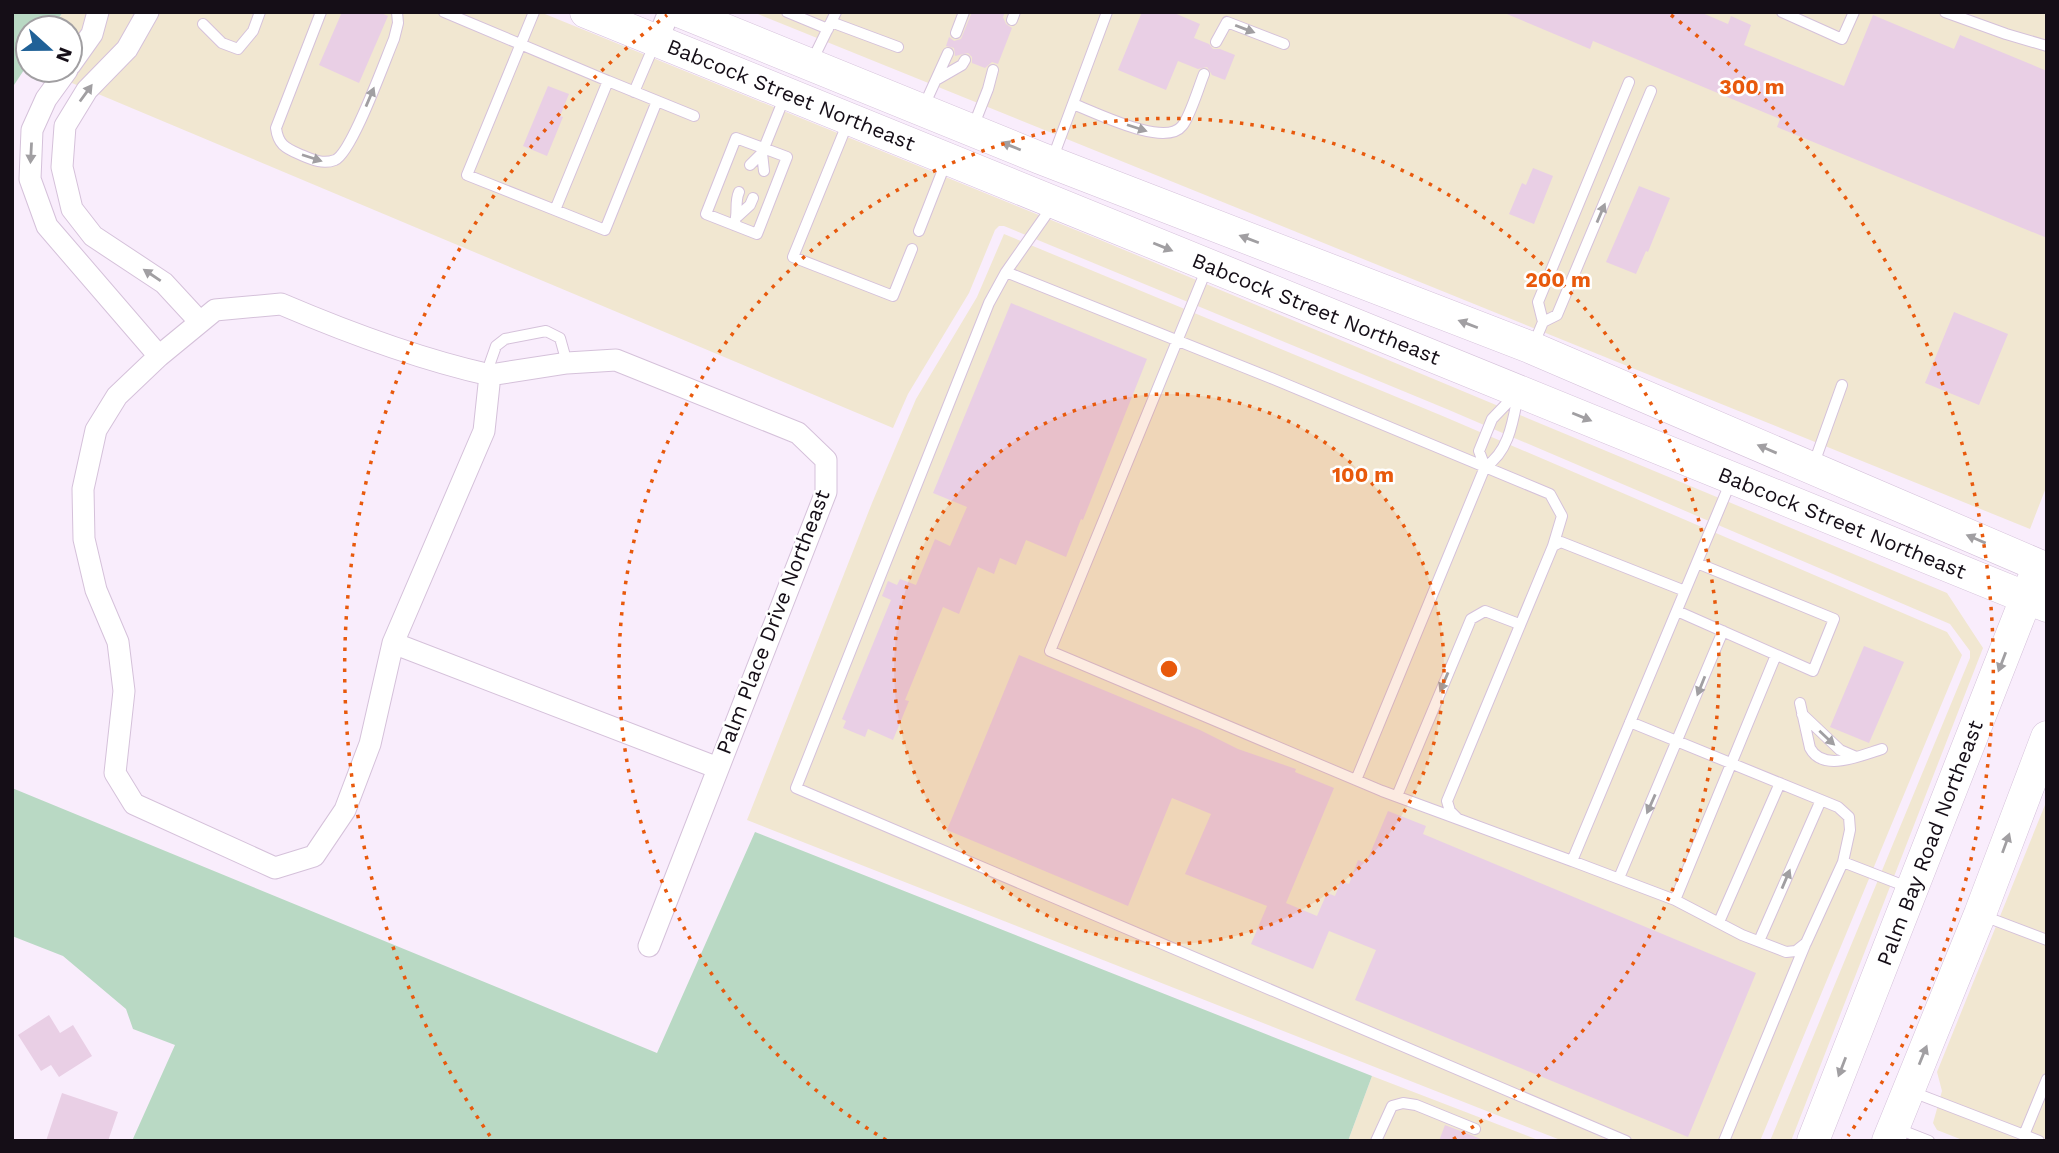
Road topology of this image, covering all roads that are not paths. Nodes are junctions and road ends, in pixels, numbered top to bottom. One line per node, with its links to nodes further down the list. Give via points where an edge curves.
1 (98, 12): 22 (street)
2 (148, 12): 59 (street, one-way to 2, via 164,283 93,236 72,209 62,167 65,126 87,90 127,49)
3 (260, 12): 17 (lane, via 253,31 237,49 222,43)
4 (321, 12): 5 (lane, one-way to 5, via 276,128 286,149 318,162 338,159 351,142 394,39)
5 (397, 12)
6 (444, 12): 23 (lane)
7 (534, 12): 23 (lane)
8 (586, 12): 18 (main road, Babcock Street Northeast)
9 (681, 12): 28 (main road, Babcock Street Northeast)
10 (787, 12): 16 (lane)
11 (964, 12): 19 (lane)
12 (1107, 12): 39 (lane)
13 (1782, 12): 14 (lane, via 1842,39)
14 (1854, 12)
15 (1945, 12): 24 (lane)
16 (832, 21): 25 (lane); 28 (lane)
17 (204, 24)
18 (663, 26): 36 (lane); 37 (main road, Babcock Street Northeast)
19 (956, 33)
20 (1216, 42): 21 (lane, one-way to 21, via 1227,22)
21 (1284, 44)
22 (84, 45)
23 (521, 45): 31 (lane); 52 (lane, via 467,175)
24 (2047, 46)
25 (898, 47)
26 (948, 54): 32 (lane)
27 (965, 60): 32 (lane)
28 (811, 65): 40 (main road, Babcock Street Northeast)
29 (993, 70): 43 (lane)
30 (1204, 74): 39 (lane, one-way to 30, via 1143,131 1170,133 1182,126)
31 (608, 81): 36 (lane); 52 (lane)
32 (935, 81): 40 (lane)
33 (1629, 82): 61 (lane, via 1538,302)
34 (57, 84): 63 (street, one-way to 63, via 32,130 30,179 47,226)
35 (1651, 91): 61 (lane, one-way to 35, via 1557,315)
36 (634, 92): 38 (lane)
37 (786, 93): 42 (main road, Babcock Street Northeast); 44 (lane)
38 (657, 101): 41 (lane); 52 (lane, via 605,230)
39 (1073, 104): 46 (lane)
40 (922, 110): 43 (main road, Babcock Street Northeast)
41 (694, 116)
42 (850, 119): 45 (main road, Babcock Street Northeast); 56 (lane, via 793,257 892,296)
43 (972, 130): 46 (main road, Babcock Street Northeast, one-way to 43)
44 (763, 151): 47 (lane); 48 (lane); 54 (lane, via 787,156 757,234); 54 (lane, via 736,138 706,214)
45 (951, 161): 46 (main road, via 1020,177); 51 (main road, Babcock Street Northeast); 55 (lane)
46 (1051, 162): 53 (main road, Babcock Street Northeast)
47 (750, 165)
48 (764, 171)
49 (739, 192): 54 (lane)
50 (753, 198): 54 (lane)
51 (1055, 203): 53 (main road, via 1085,195 1151,219); 57 (main road, Babcock Street Northeast, one-way to 57); 58 (lane)
52 (555, 210)
53 (1189, 215): 61 (main road, Babcock Street Northeast, one-way to 53)
54 (736, 220)
55 (919, 231)
56 (912, 249)
57 (1208, 265): 60 (main road, Babcock Street Northeast); 62 (lane)
58 (1006, 272): 62 (lane); 110 (lane, via 989,303 796,788)
59 (201, 322): 63 (street, Palm Place Drive Northeast); 65 (street, Palm Place Drive Northeast, via 215,310 281,304 437,363)
60 (1348, 322): 61 (main road, via 1398,328 1468,355 1503,358); 67 (main road, Babcock Street Northeast)
61 (1537, 335): 69 (main road, Babcock Street Northeast, one-way to 61)
62 (1178, 340): 68 (lane); 88 (lane, via 1050,651)
63 (159, 356): 79 (street, Palm Place Drive Northeast, via 117,396 96,430 83,489 84,539 96,590 118,642 124,691 115,773 134,804 275,868 314,856 345,810 370,744)
64 (567, 363): 65 (street, Palm Place Drive Northeast); 65 (lane, via 560,338 546,331 505,339 496,346); 87 (street, Palm Place Drive Northeast, via 616,360 798,433 826,460 825,492)
65 (490, 375): 79 (street, Palm Place Drive Northeast, via 484,431)
66 (1842, 385): 69 (lane)
67 (1519, 391): 68 (lane, via 1512,426 1498,459); 68 (lane, via 1492,419 1479,451); 70 (main road, Babcock Street Northeast, one-way to 70)
68 (1485, 467): 71 (lane, via 1549,494 1562,516); 88 (lane)
69 (1812, 468): 72 (main road, Babcock Street Northeast, one-way to 69)
70 (1732, 478): 73 (lane); 75 (main road, Babcock Street Northeast)
71 (1553, 546): 74 (lane, via 1561,542); 77 (lane)
72 (2044, 560): 75 (main road, Palm Bay Road Northeast)
73 (1697, 563): 74 (lane); 80 (lane, via 1835,619 1813,671)
74 (1685, 591): 76 (lane)
75 (2037, 602): 96 (main road, Palm Bay Road Northeast, one-way to 96)
76 (1677, 611): 78 (lane); 81 (lane)
77 (1518, 624): 90 (lane, one-way to 90, via 1485,611 1471,619); 92 (lane, via 1447,801)
78 (1723, 631): 80 (lane); 83 (lane, one-way to 83)
79 (393, 643): 87 (street, Palm Place Drive Northeast)
80 (1776, 655): 86 (lane)
81 (1630, 722): 83 (lane); 93 (lane)
82 (2047, 737): 98 (main road, one-way to 82)
83 (1679, 741): 86 (lane); 95 (lane, one-way to 95)
84 (1882, 749): 85 (lane)
85 (1854, 757): 85 (lane, one-way to 85, via 1832,761 1813,753 1801,708 1839,750)
86 (1732, 763): 89 (lane); 97 (lane)
87 (718, 768): 103 (street, Palm Place Drive Northeast)
88 (1356, 780): 90 (lane)
89 (1780, 783): 91 (lane); 99 (lane)
90 (1397, 796): 92 (lane)
91 (1821, 800): 94 (lane, via 1849,817); 101 (lane, one-way to 91)
92 (1458, 819): 93 (lane)
93 (1572, 861): 95 (lane)
94 (1843, 862): 96 (lane); 102 (lane)
95 (1619, 878): 97 (lane)
96 (1912, 889): 112 (main road, Palm Bay Road Northeast, one-way to 112)
97 (1675, 900): 99 (lane)
98 (1980, 914): 100 (lane); 105 (main road, one-way to 98)
99 (1719, 922): 101 (lane)
100 (2047, 940)
101 (1759, 942): 102 (lane, via 1786,952)
102 (1806, 943): 111 (lane)
103 (649, 946)
104 (2047, 1079): 108 (lane)
105 (1908, 1090): 107 (main road); 108 (lane)
106 (1475, 1129): 109 (lane, via 1403,1103 1392,1107)
107 (1891, 1134): 113 (lane)
108 (2024, 1135): 114 (lane)
109 (1376, 1141)
110 (1626, 1141)
111 (1724, 1141)
112 (1813, 1141)
113 (1929, 1141)
114 (2039, 1141)

